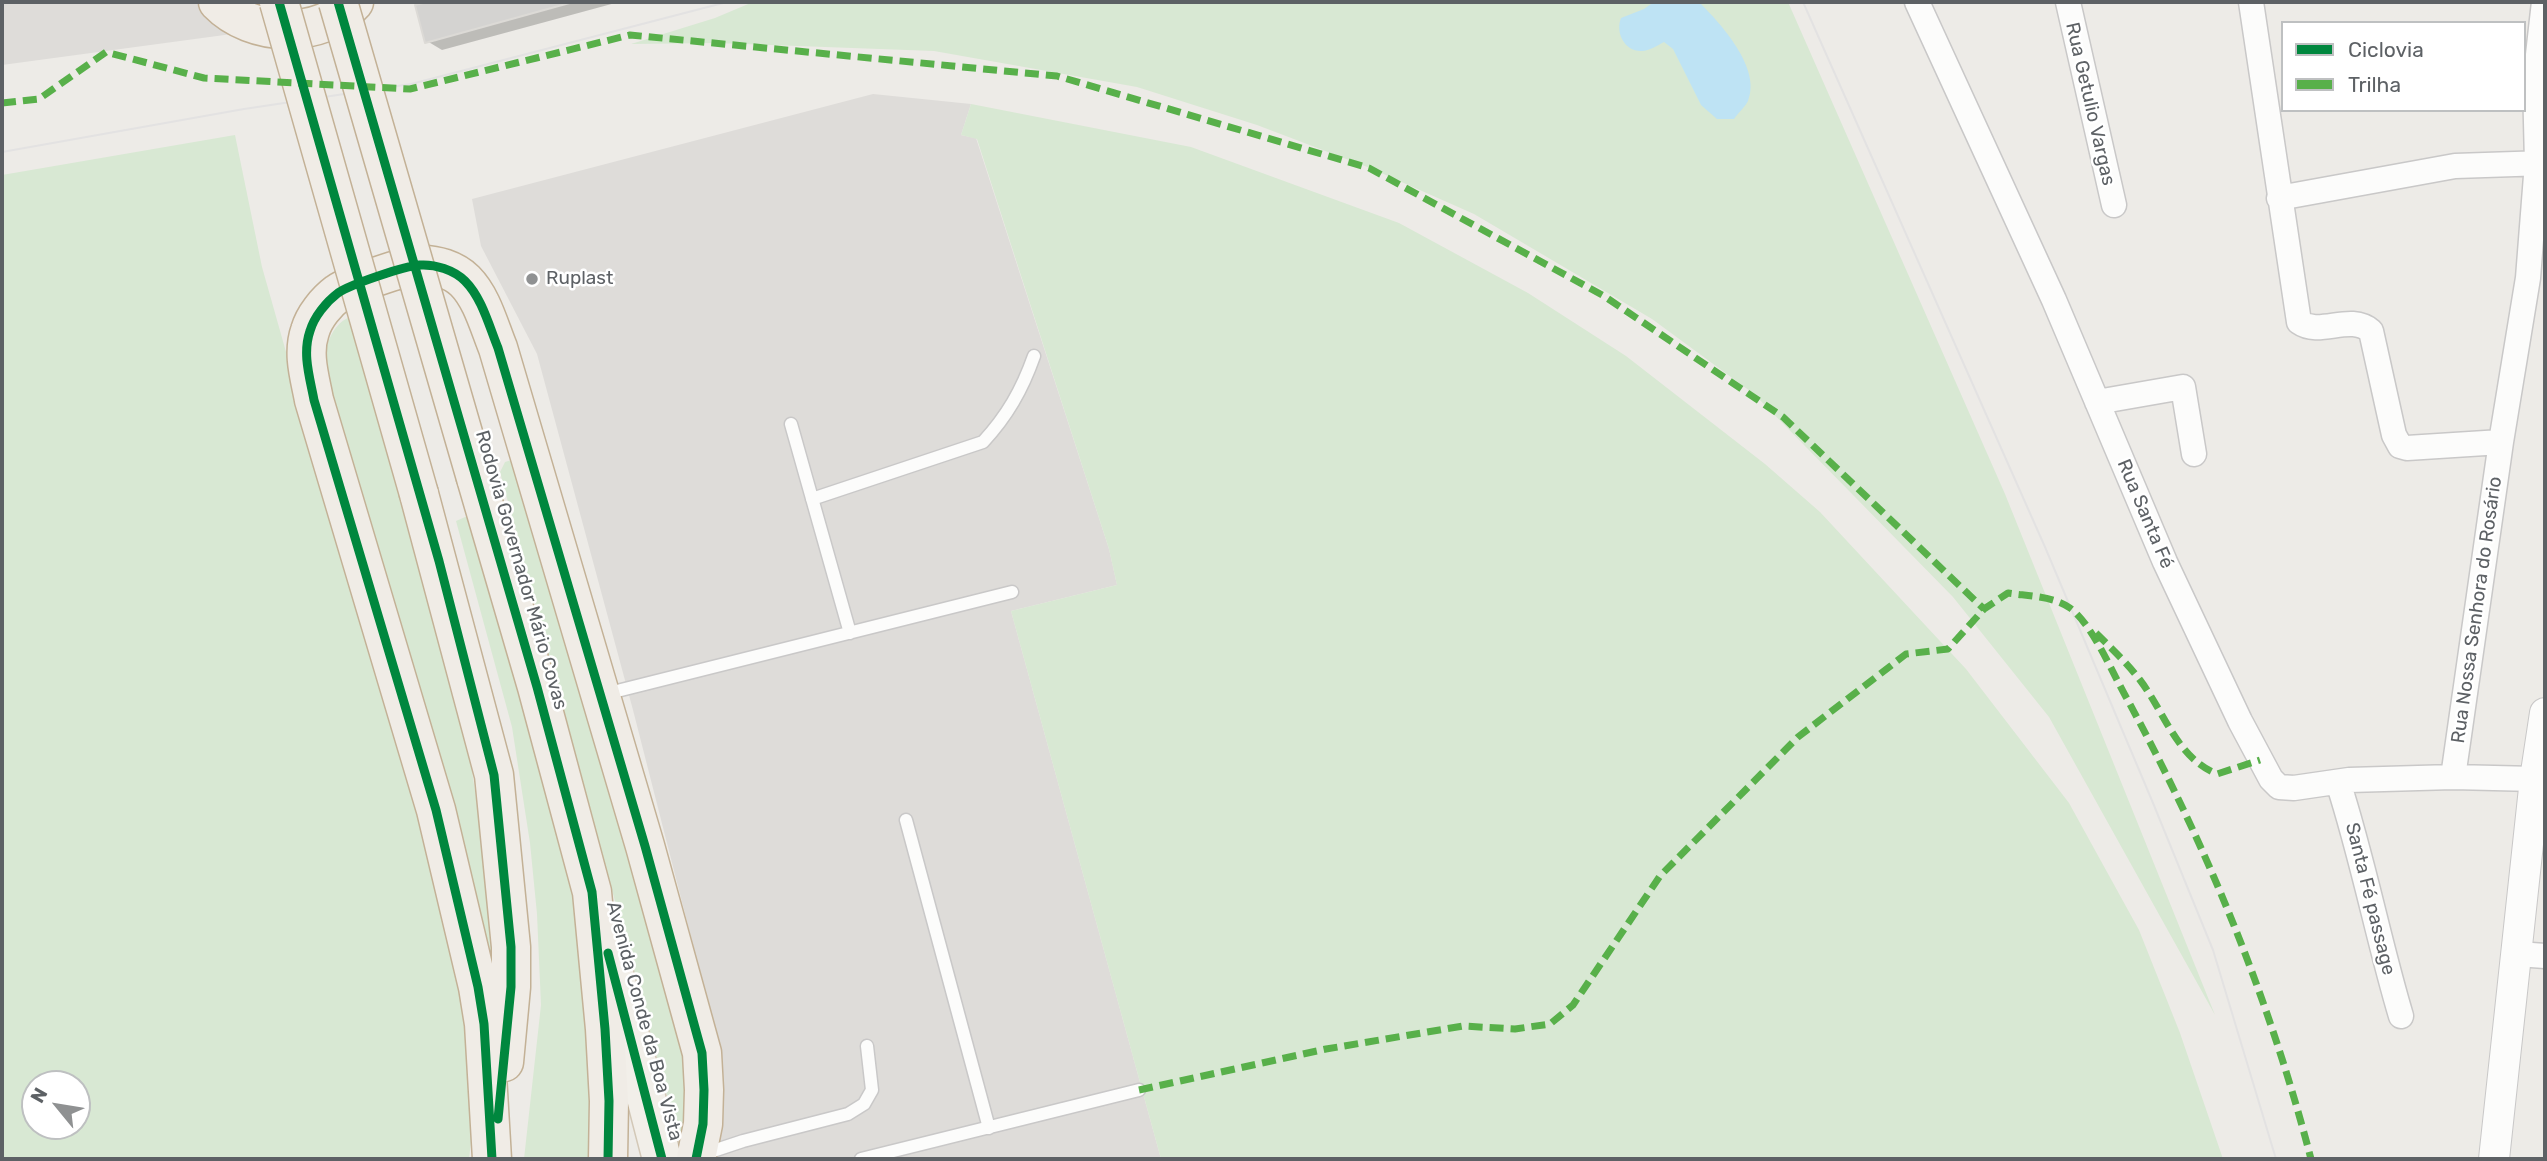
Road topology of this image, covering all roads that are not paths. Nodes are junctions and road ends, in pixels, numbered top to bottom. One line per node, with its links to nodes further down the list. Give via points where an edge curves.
1 (218, 2): 4 (highway, via 239,18 269,29 314,26)
2 (279, 2): 33 (highway, bridge, via 491,763 510,931 511,987)
3 (338, 2): 26 (highway, Rodovia Governador Mário Covas, bridge)
4 (354, 2)
5 (1917, 2): 13 (street, Rua Santa Fé, via 1984,142)
6 (2068, 2): 11 (street, Rua Getulio Vargas)
7 (2252, 2): 10 (street)
8 (2544, 2): 9 (street, Rua Nossa Senhora do Rosário, via 2535,81)
9 (2541, 163): 10 (street, via 2436,169); 15 (street, Rua Nossa Senhora do Rosário)
10 (2279, 198): 15 (street, via 2299,322 2308,327 2348,323 2371,331 2400,446)
11 (2113, 205)
12 (1034, 356): 17 (lane, via 1021,390 1002,422 983,442)
13 (2097, 402): 16 (street, via 2183,387); 24 (street, Rua Santa Fé, via 2165,562 2267,773 2284,788)
14 (791, 424): 17 (lane)
15 (2501, 442): 22 (street, Rua Nossa Senhora do Rosário)
16 (2194, 454)
17 (812, 499): 19 (lane)
18 (1012, 592): 19 (lane)
19 (850, 633): 20 (lane)
20 (601, 695): 32 (highway, via 702,1053 703,1124); 33 (highway, via 498,348 475,294 450,271 419,265 340,292 310,331 306,352 314,400 436,810 478,986)
21 (2545, 713): 23 (street)
22 (2453, 777): 23 (street, Rua Santa Fé); 24 (street, Rua Santa Fé)
23 (2535, 779): 27 (street)
24 (2339, 782): 28 (street, Santa Fé passage)
25 (906, 820): 31 (lane)
26 (592, 892): 32 (main road, Avenida Conde da Boa Vista); 34 (highway, Rodovia Governador Mário Covas, via 605,1029)
27 (2532, 955): 36 (street)
28 (2401, 1016)
29 (867, 1046): 32 (lane, via 873,1090 864,1104 848,1114)
30 (1139, 1090): 31 (lane)
31 (989, 1128): 35 (lane)
32 (685, 1158)
33 (493, 1159)
34 (608, 1159)
35 (861, 1159)
36 (2494, 1159)

